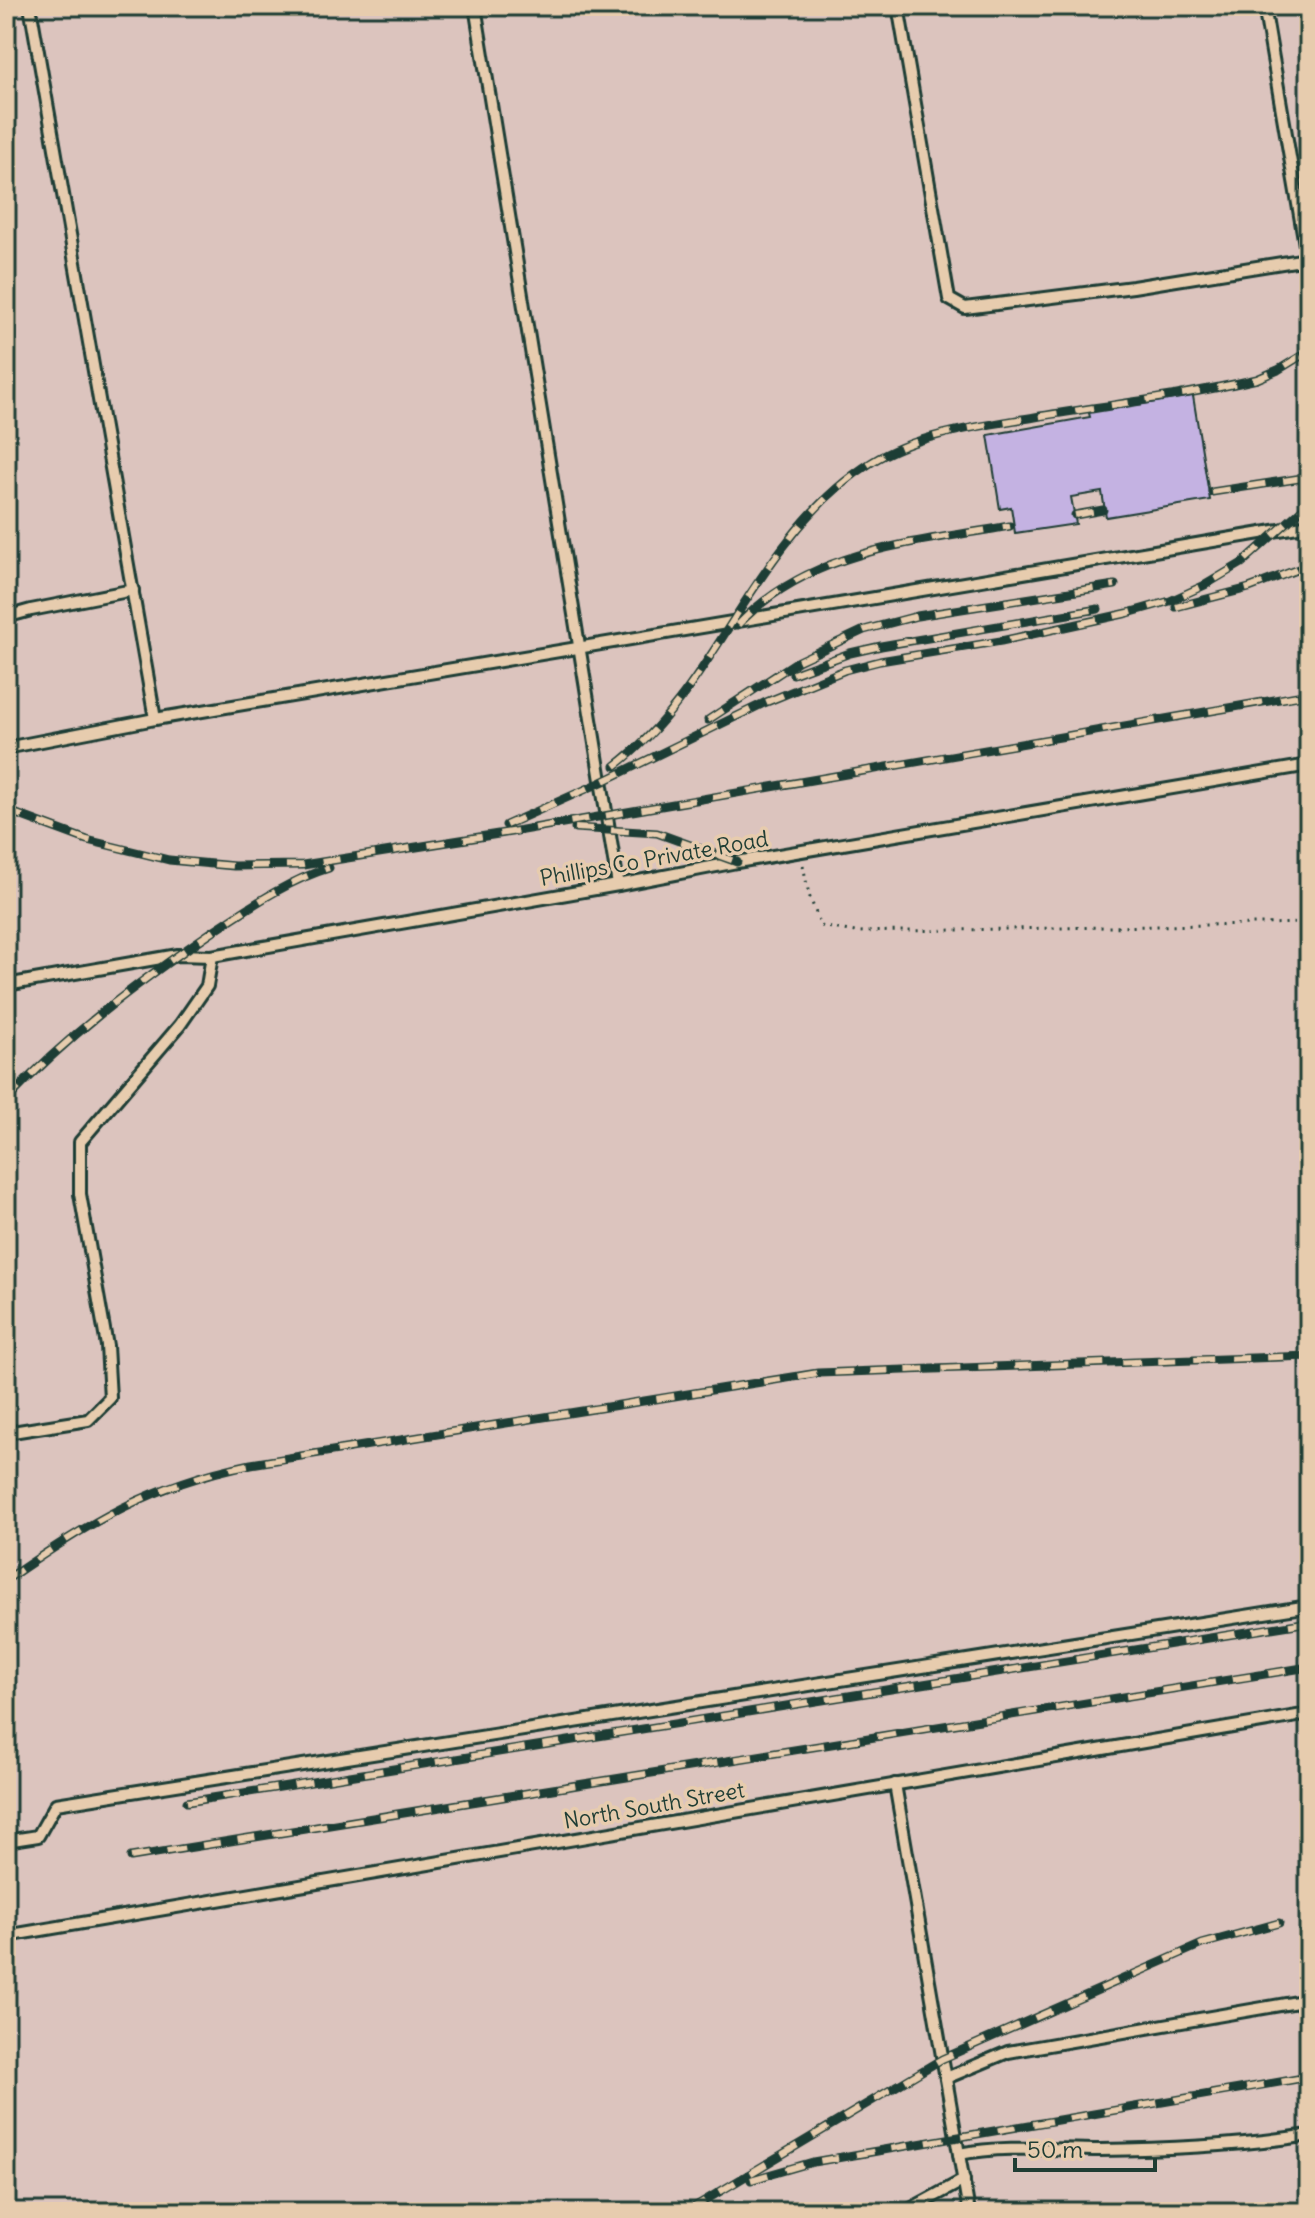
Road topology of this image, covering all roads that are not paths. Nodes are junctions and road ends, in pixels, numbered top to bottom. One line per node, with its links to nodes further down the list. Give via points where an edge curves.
1 (30, 6): 7 (lane)
2 (475, 6): 9 (lane)
3 (898, 6): 5 (lane, via 949,299 965,308)
4 (1264, 6): 5 (lane)
5 (1308, 263)
6 (1309, 525): 9 (lane)
7 (133, 590): 8 (lane); 10 (lane)
8 (6, 617)
9 (581, 647): 10 (lane); 13 (lane)
10 (155, 719): 11 (lane)
11 (6, 748)
12 (1309, 765): 13 (lane, Phillips Co Private Road)
13 (618, 885): 14 (lane, Phillips Co Private Road)
14 (212, 956): 15 (lane, Phillips Co Private Road, via 178,955); 16 (lane, via 207,986 180,1025 80,1142 80,1194 107,1346 110,1398 88,1420)
15 (6, 985)
16 (6, 1433)
17 (1309, 1606): 20 (lane, via 56,1804 38,1836)
18 (1309, 1714): 19 (lane, North South Street)
19 (895, 1784): 21 (lane, North South Street); 23 (lane)
20 (6, 1841)
21 (6, 1936)
22 (1309, 2000): 23 (lane, via 1008,2052)
23 (946, 2078): 25 (lane)
24 (1309, 2135): 25 (lane)
25 (959, 2154): 26 (lane)
26 (964, 2180): 27 (lane); 28 (lane)
27 (905, 2212)
28 (969, 2212)

